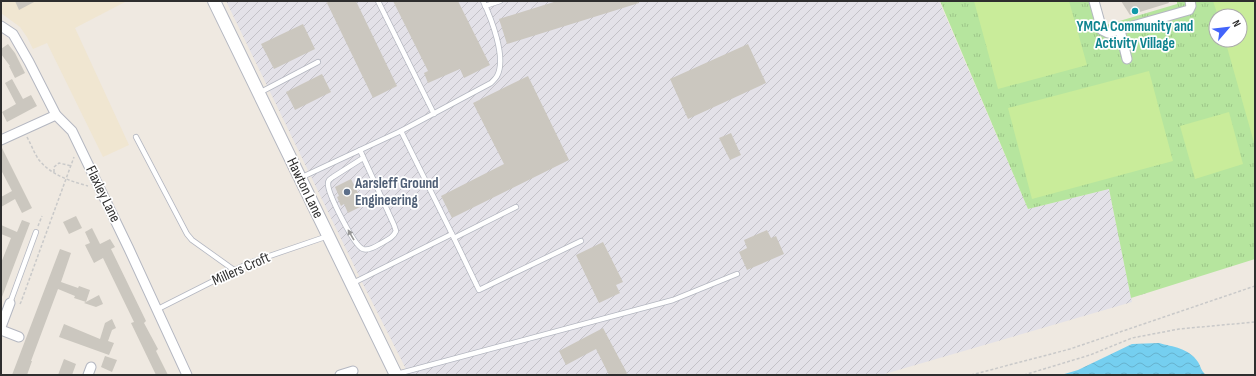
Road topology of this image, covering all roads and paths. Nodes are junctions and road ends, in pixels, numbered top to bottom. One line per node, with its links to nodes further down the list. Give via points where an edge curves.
1 (214, 1): 12 (street, Hawton Lane)
2 (378, 1): 13 (lane)
3 (483, 1): 7 (lane)
4 (500, 1): 7 (lane)
5 (1094, 1): 9 (street, via 1102,30 1108,33)
6 (1190, 1): 9 (street, via 1189,10)
7 (485, 6): 13 (lane, via 499,49 500,64 497,76 491,83)
8 (1, 26): 14 (street, Flaxley Lane, via 13,34)
9 (1120, 30): 10 (street)
10 (1127, 59)
11 (318, 62): 12 (lane)
12 (259, 93): 24 (street, Hawton Lane)
13 (434, 114): 16 (lane)
14 (56, 115): 15 (street); 19 (street, Flaxley Lane, via 72,131)
15 (24, 130): 18 (street); 23 (path, via 38,159)
16 (401, 131): 20 (lane); 31 (lane)
17 (136, 137): 33 (lane, via 187,234)
18 (1, 140)
19 (79, 144): 22 (path); 26 (street, Flaxley Lane)
20 (360, 150): 21 (lane); 24 (lane)
21 (363, 158): 21 (lane, one-way to 21, via 396,230 394,236 370,249 359,247 333,200 328,185 329,180)
22 (71, 167): 23 (path, via 56,164 53,169); 25 (path)
23 (55, 174): 25 (path)
24 (300, 178): 30 (street, Hawton Lane)
25 (66, 179): 26 (path); 37 (path, via 22,302 16,305)
26 (100, 188): 38 (street, Flaxley Lane)
27 (516, 207): 31 (lane)
28 (42, 216): 29 (path)
29 (36, 232): 37 (lane)
30 (328, 236): 33 (lane, Millers Croft); 35 (street, Hawton Lane)
31 (453, 236): 32 (lane, via 479,290); 35 (lane)
32 (581, 241)
33 (234, 270): 38 (lane, Millers Croft)
34 (737, 274): 44 (lane, via 673,300)
35 (351, 283): 44 (street, Hawton Lane)
36 (1255, 286): 47 (path, via 1070,349)
37 (10, 303): 40 (street)
38 (156, 310): 45 (street, Flaxley Lane)
39 (1255, 322): 48 (path, via 1132,338 1090,355)
40 (1, 327)
41 (1, 330): 42 (street)
42 (19, 337)
43 (353, 371): 46 (street)
44 (395, 374)
45 (186, 375)
46 (340, 375)
47 (971, 375)
48 (1024, 375)

